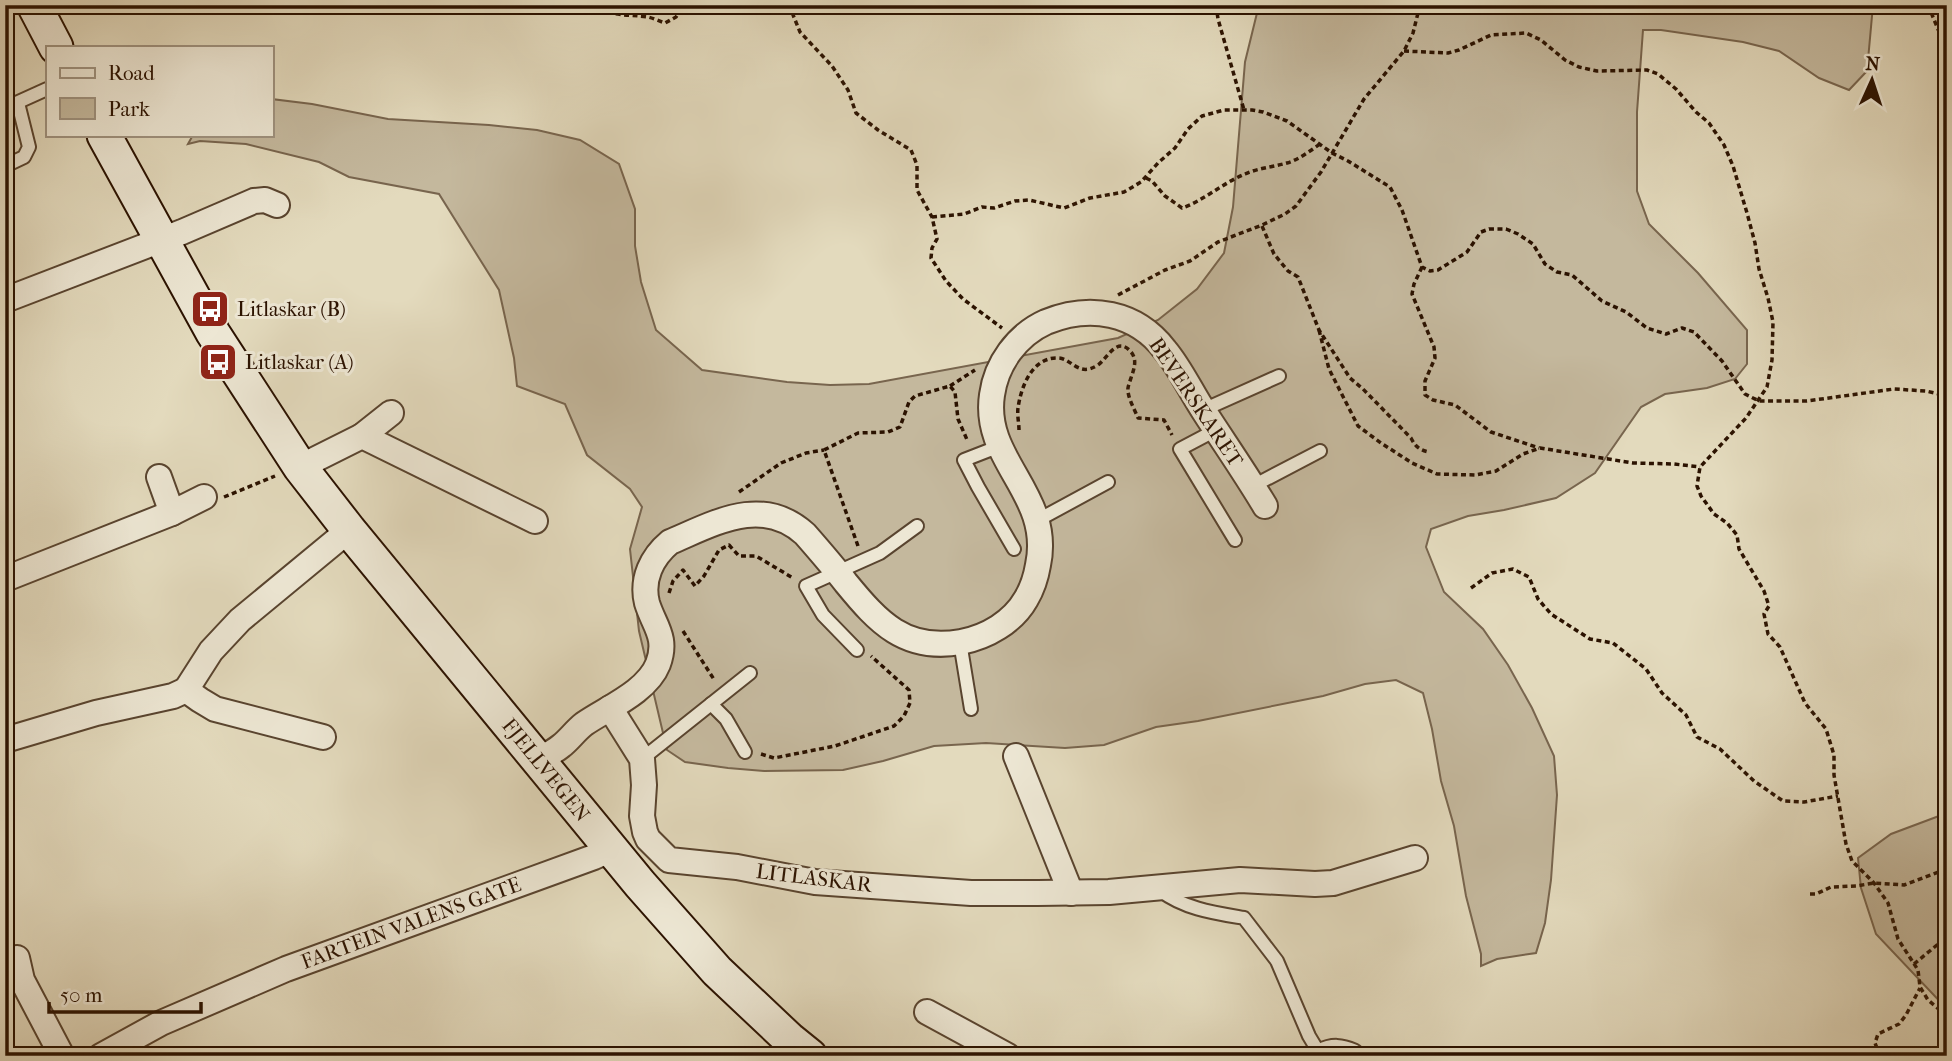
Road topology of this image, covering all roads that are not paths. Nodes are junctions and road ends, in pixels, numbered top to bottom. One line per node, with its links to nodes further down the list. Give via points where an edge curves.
1 (34, 5): 2 (main road)
2 (55, 46)
3 (46, 89): 4 (lane)
4 (11, 105): 6 (lane, via 29,147 24,157)
5 (105, 136): 8 (main road, FJELLVEGEN)
6 (5, 166)
7 (277, 205): 8 (street, via 254,201)
8 (162, 240): 9 (street); 16 (main road, FJELLVEGEN, via 214,333)
9 (5, 300)
10 (1279, 376): 12 (lane)
11 (391, 413): 13 (street)
12 (1209, 420): 14 (street, BEVERSKARET, via 1175,362 1152,335 1113,314 1083,313 1030,331 1001,366 992,394 992,422); 19 (street, BEVERSKARET); 26 (lane, via 1180,449)
13 (362, 436): 16 (street); 23 (street)
14 (1000, 446): 22 (street, BEVERSKARET); 27 (lane, via 964,460)
15 (1320, 451): 19 (lane)
16 (300, 467): 25 (main road, FJELLVEGEN)
17 (159, 477): 21 (street)
18 (1108, 482): 22 (lane)
19 (1259, 496)
20 (204, 497): 21 (street)
21 (172, 513): 29 (street)
22 (1038, 520): 30 (street, BEVERSKARET, via 1039,559 1029,595 1006,622)
23 (535, 521)
24 (917, 526): 28 (lane, via 880,553)
25 (349, 530): 33 (street, via 240,620 211,651); 41 (main road, FJELLVEGEN)
26 (1235, 540)
27 (1014, 549)
28 (838, 573): 30 (street, BEVERSKARET, via 891,630 913,640); 31 (lane, via 806,586 823,615); 35 (street, BEVERSKARET, via 805,534 769,514 728,518 670,542 654,558 648,573 646,595 661,641 658,664 645,684)
29 (5, 579)
30 (960, 642): 36 (lane)
31 (857, 650)
32 (750, 673): 34 (lane)
33 (186, 690): 37 (street, via 215,709); 38 (street)
34 (711, 704): 39 (lane, via 726,719); 42 (lane)
35 (610, 708): 41 (street, BEVERSKARET); 42 (street)
36 (971, 709)
37 (323, 737)
38 (5, 740)
39 (745, 752)
40 (1016, 756): 46 (street)
41 (538, 760): 43 (main road, FJELLVEGEN)
42 (642, 760): 46 (street, LITLASKAR, via 645,832 669,860 815,882 971,893)
43 (610, 850): 50 (street, FARTEIN VALENS GATE, via 286,969 161,1023); 51 (main road, FJELLVEGEN, via 717,971)
44 (1415, 858): 45 (street, LITLASKAR, via 1333,883 1240,880)
45 (1158, 888): 46 (street, LITLASKAR); 53 (lane, via 1206,911 1244,918 1277,961)
46 (1071, 893)
47 (17, 958): 49 (street, via 22,980)
48 (927, 1012): 52 (street)
49 (62, 1056)
50 (101, 1056)
51 (810, 1056)
52 (1008, 1056)
53 (1321, 1056): 54 (street, via 1340,1051)
54 (1352, 1056)

